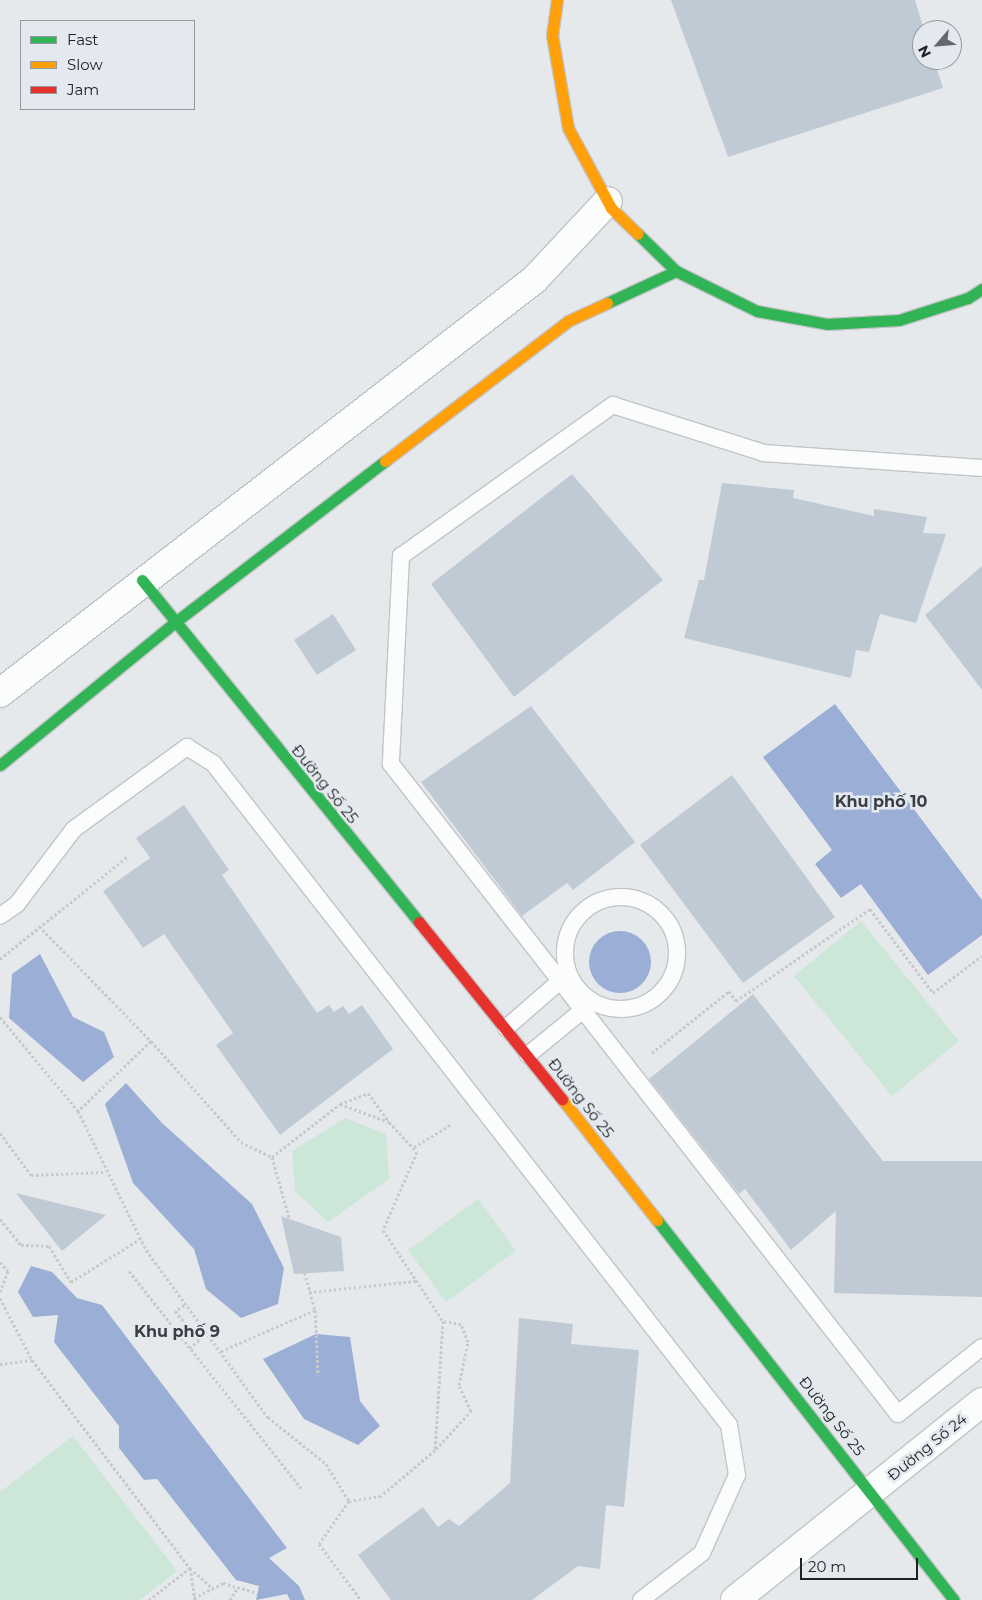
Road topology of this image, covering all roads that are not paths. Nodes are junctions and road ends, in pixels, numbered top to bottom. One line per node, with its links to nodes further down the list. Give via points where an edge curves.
1 (557, 0): 2 (street, via 552,35 568,128)
2 (608, 201): 3 (street); 6 (street, via 534,280)
3 (676, 271): 4 (street, via 756,311 827,324 899,320); 7 (street, via 568,320)
4 (977, 298)
5 (982, 468): 11 (lane, via 764,453 613,405 401,556 391,764)
6 (142, 580): 7 (street, Đường Số 25); 8 (street)
7 (174, 623): 9 (street); 14 (street, Đường Số 25)
8 (0, 693)
9 (0, 765)
10 (0, 916): 19 (lane, via 17,904 74,829 187,747 213,763 729,1425 737,1475 702,1553)
11 (560, 981): 12 (lane); 14 (lane)
12 (575, 992): 12 (lane, via 610,1008 629,1009 662,992 677,957 667,920 636,898 599,900 583,910 565,944 566,963); 13 (lane)
13 (583, 1010): 15 (lane); 16 (lane, via 898,1414)
14 (506, 1028): 15 (street, Đường Số 25)
15 (528, 1055): 18 (street, Đường Số 25)
16 (982, 1347)
17 (982, 1402): 18 (street, Đường Số 24)
18 (871, 1492): 20 (street); 21 (street, Đường Số 25)
19 (641, 1600)
20 (735, 1600)
21 (954, 1600)

